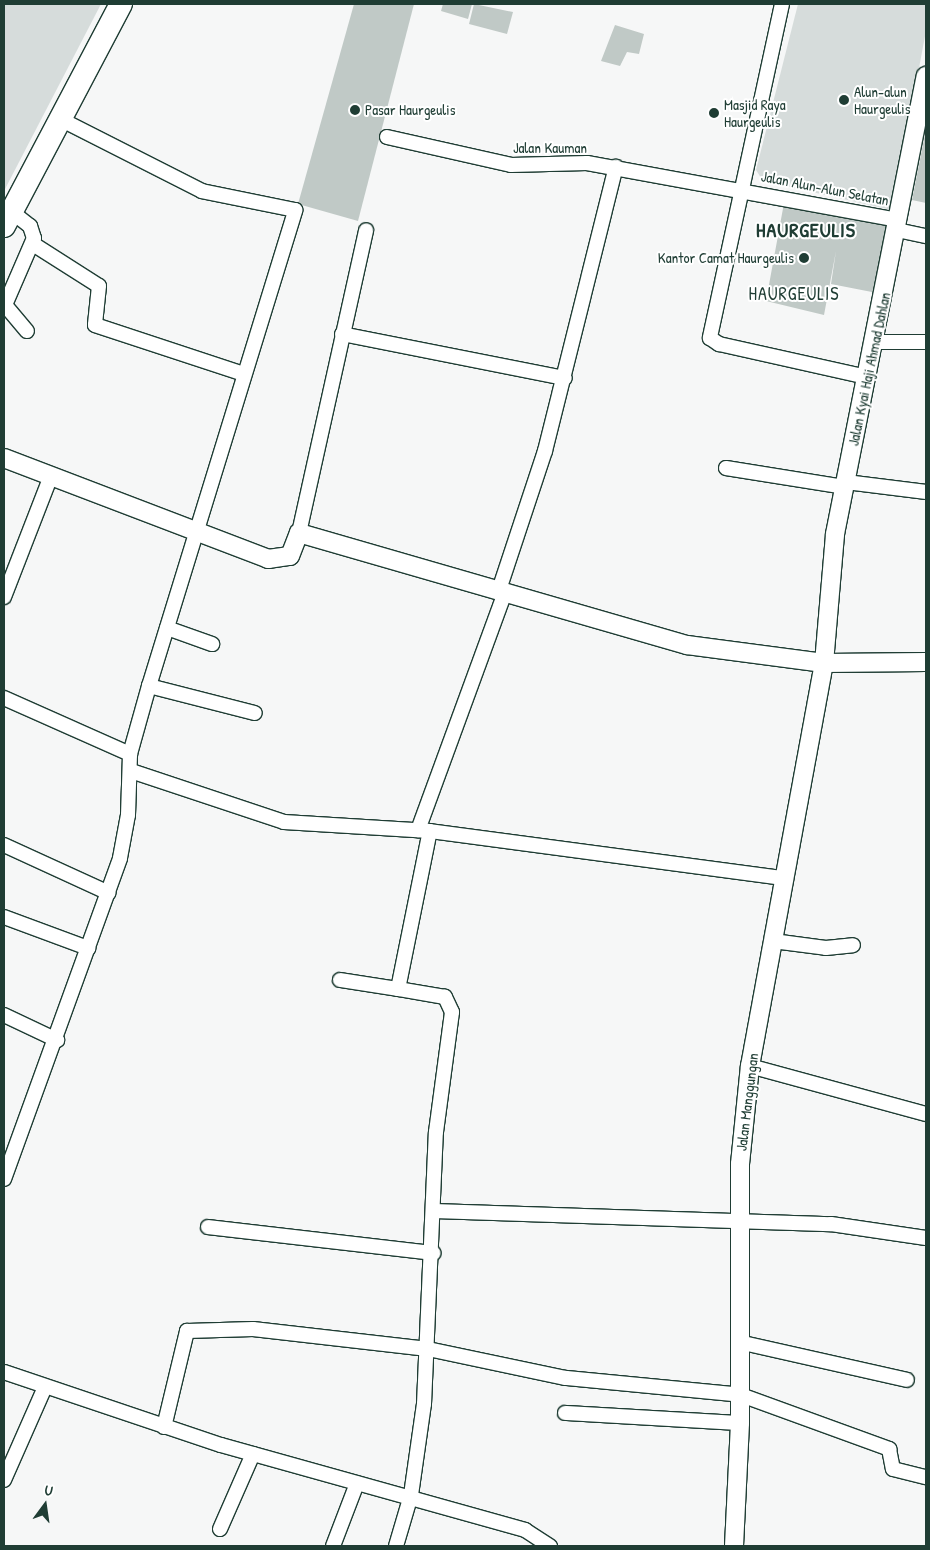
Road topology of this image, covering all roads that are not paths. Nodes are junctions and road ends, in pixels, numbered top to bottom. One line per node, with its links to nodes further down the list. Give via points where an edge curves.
1 (121, 4): 4 (main road)
2 (782, 4): 7 (street)
3 (926, 76): 9 (street, Jalan Kyai Haji Ahmad Dahlan)
4 (62, 120): 8 (main road); 17 (street, via 202,191 295,210)
5 (387, 137): 6 (street, Jalan Kauman, via 512,165 572,161)
6 (616, 167): 7 (street, Jalan Kauman); 19 (street)
7 (745, 189): 9 (street, Jalan Alun-Alun Selatan); 18 (street, via 710,338 719,344)
8 (8, 220): 12 (street, via 34,231)
9 (898, 225): 11 (street, Jalan Alun-Alun Selatan); 15 (street, Jalan Kyai Haji Ahmad Dahlan)
10 (366, 230): 14 (street)
11 (926, 236)
12 (32, 244): 13 (street, via 4,305); 17 (street, via 99,286 95,326)
13 (27, 331)
14 (342, 334): 19 (street); 26 (street)
15 (874, 342): 16 (street); 18 (street, Jalan Kyai Haji Ahmad Dahlan)
16 (926, 342)
17 (244, 374): 25 (street)
18 (867, 376): 23 (street, Jalan Kyai Haji Ahmad Dahlan)
19 (565, 378): 27 (street)
20 (4, 458): 22 (street)
21 (726, 468): 23 (street)
22 (51, 476): 25 (street); 28 (street)
23 (845, 484): 24 (street); 32 (street, Jalan Kyai Haji Ahmad Dahlan, via 829,586)
24 (926, 492)
25 (198, 532): 26 (street, via 276,560 290,556); 29 (street)
26 (299, 533): 27 (street)
27 (502, 591): 32 (street, via 686,645); 38 (street)
28 (4, 597)
29 (167, 628): 30 (street); 33 (street)
30 (212, 644)
31 (926, 662): 32 (street)
32 (824, 663): 40 (street, Jalan Manggungan)
33 (149, 686): 35 (street); 36 (street)
34 (4, 698): 36 (street)
35 (256, 713)
36 (130, 754): 37 (street)
37 (131, 771): 38 (street, via 266,818); 41 (street, via 126,834)
38 (424, 830): 40 (street); 47 (street)
39 (4, 845): 41 (street)
40 (784, 878): 43 (street, Jalan Manggungan)
41 (108, 892): 45 (street)
42 (4, 916): 45 (street)
43 (773, 941): 44 (street, via 826,948); 50 (street, Jalan Manggungan)
44 (853, 945)
45 (88, 948): 49 (street)
46 (340, 980): 47 (street)
47 (398, 989): 53 (street, via 445,997 452,1004 436,1132)
48 (4, 1015): 49 (street)
49 (57, 1040): 52 (street)
50 (750, 1066): 51 (street); 54 (street, Jalan Manggungan)
51 (926, 1114)
52 (4, 1179)
53 (434, 1211): 54 (street); 57 (street)
54 (739, 1219): 56 (street, via 831,1224); 58 (street, Jalan Manggungan)
55 (208, 1227): 57 (street)
56 (926, 1238)
57 (434, 1253): 59 (street)
58 (739, 1342): 61 (street); 63 (street, Jalan Manggungan)
59 (428, 1349): 63 (street, via 566,1378); 66 (street, via 253,1328 191,1329 184,1336); 71 (street)
60 (4, 1372): 62 (street)
61 (907, 1380)
62 (44, 1387): 66 (street); 69 (street)
63 (741, 1395): 65 (street, Jalan Manggungan); 68 (street, via 889,1450 893,1469)
64 (565, 1414): 65 (street)
65 (740, 1423): 76 (street, Jalan Manggungan)
66 (164, 1427): 67 (street)
67 (253, 1454): 70 (street); 72 (street)
68 (926, 1477)
69 (4, 1480)
70 (357, 1483): 71 (street); 73 (street)
71 (410, 1495): 74 (street); 75 (street, via 525,1530)
72 (220, 1529)
73 (333, 1546)
74 (396, 1546)
75 (550, 1546)
76 (734, 1546)

